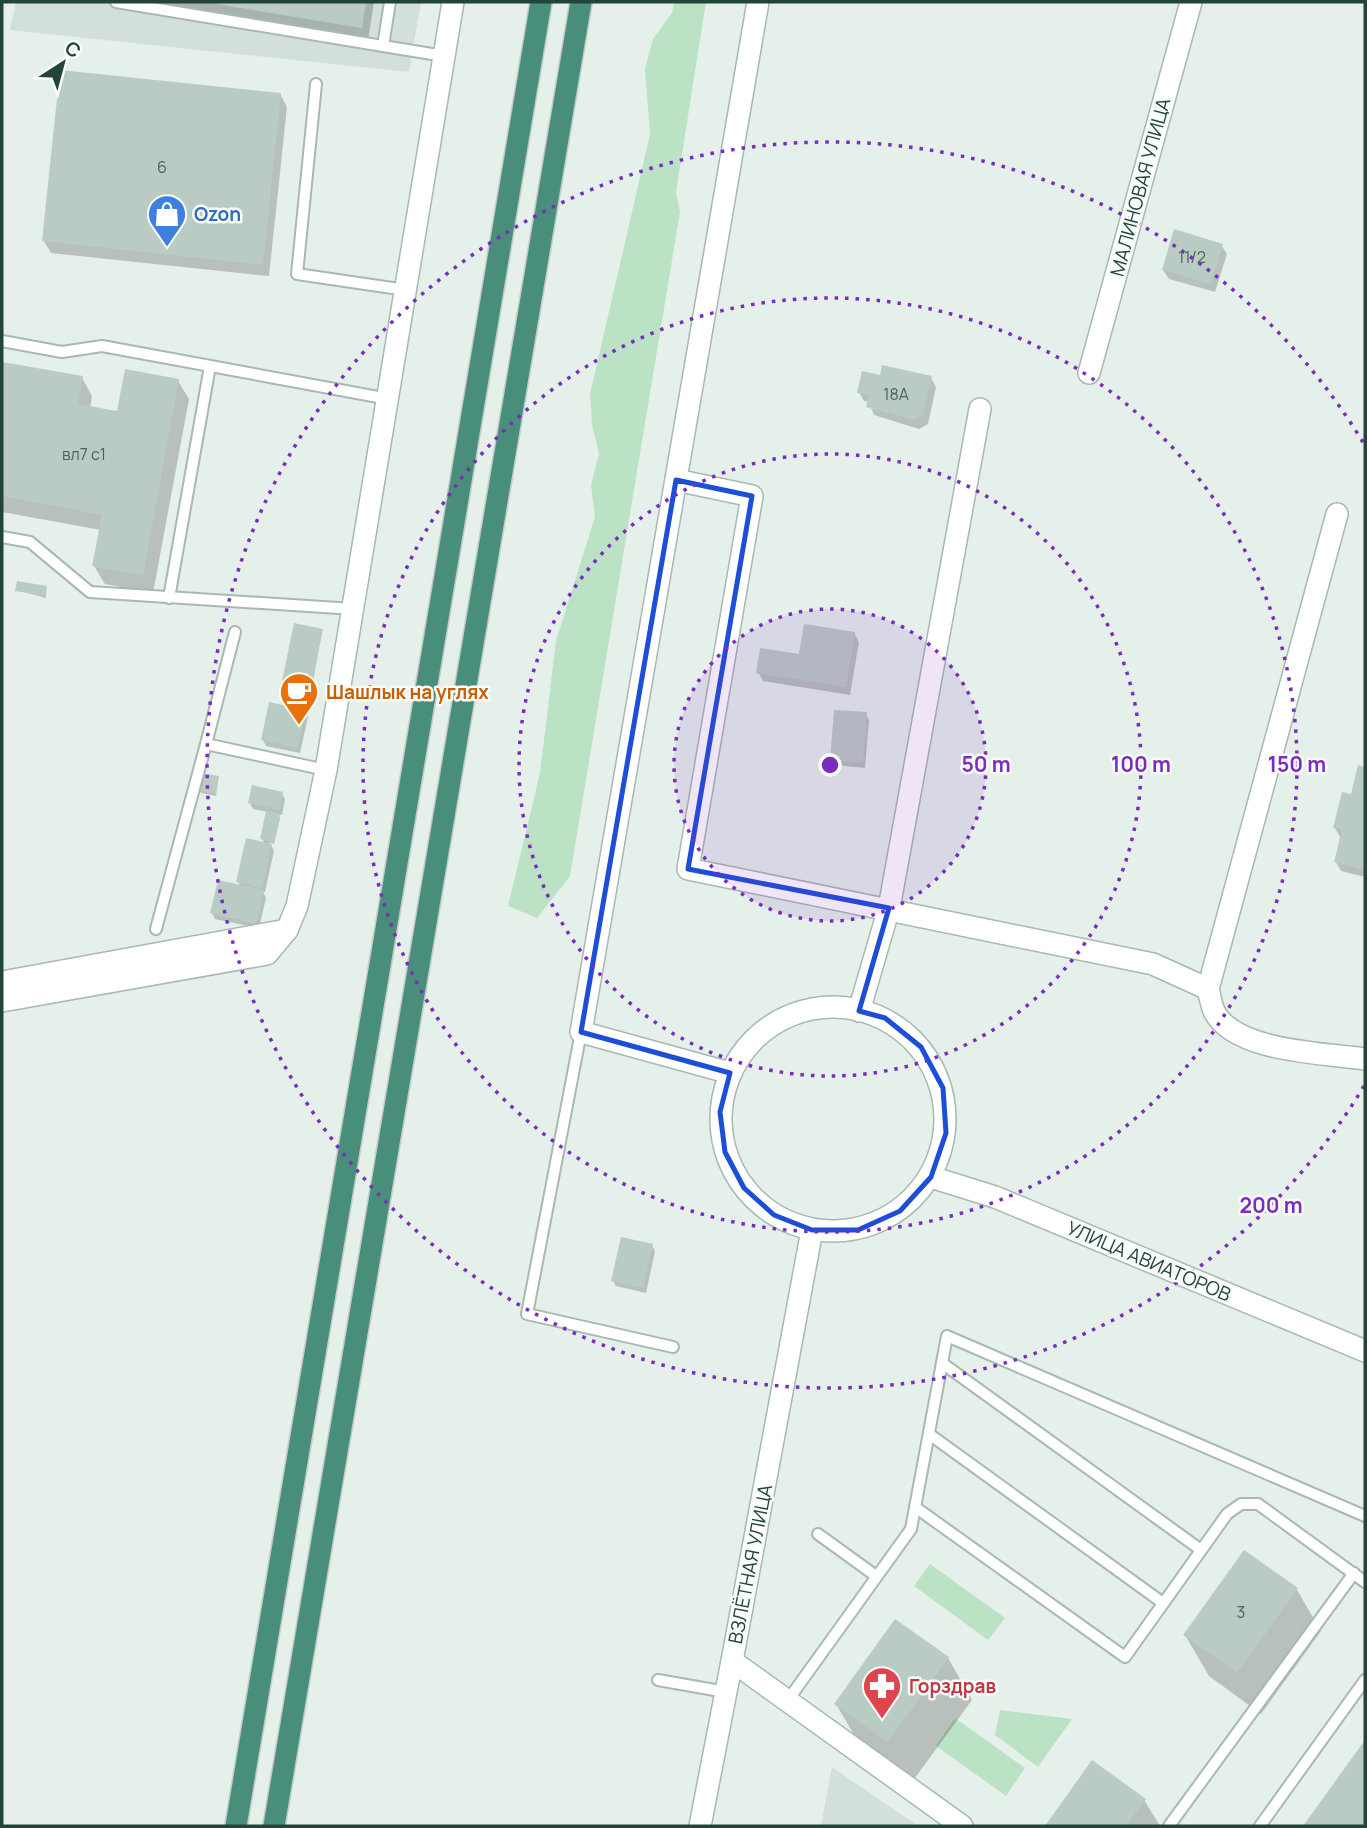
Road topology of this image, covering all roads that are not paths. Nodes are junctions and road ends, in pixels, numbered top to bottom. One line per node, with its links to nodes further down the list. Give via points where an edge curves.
1 (116, 2): 8 (lane)
2 (390, 2): 8 (lane)
3 (453, 2): 9 (street)
4 (541, 2): 54 (highway)
5 (581, 2): 55 (highway)
6 (758, 2): 17 (street)
7 (1191, 2): 14 (street, МАЛИНОВАЯ УЛИЦА)
8 (383, 46): 9 (lane)
9 (444, 56): 11 (street)
10 (316, 84): 11 (lane, via 297,274)
11 (406, 290): 15 (street)
12 (2, 341): 13 (lane, via 62,352 102,346)
13 (210, 366): 15 (lane); 20 (lane)
14 (1089, 373)
15 (389, 399): 21 (street)
16 (980, 409): 25 (street)
17 (676, 480): 25 (street, via 752,496 688,869); 32 (street)
18 (1337, 514): 29 (street)
19 (2, 537): 20 (lane, via 30,542 90,592)
20 (169, 598): 21 (lane)
21 (354, 609): 24 (street)
22 (235, 632): 23 (lane)
23 (206, 744): 24 (lane); 26 (lane)
24 (326, 770): 27 (street, via 297,906)
25 (889, 908): 29 (street, via 1153,964); 31 (street)
26 (156, 929)
27 (287, 930): 28 (street); 30 (street, via 267,954)
28 (2, 982)
29 (1208, 989): 33 (street, via 1214,1012 1231,1030 1260,1044)
30 (2, 1001)
31 (859, 1011): 34 (street, via 841,1006 795,1012 756,1035); 35 (street, via 885,1018 921,1047 943,1087 946,1133)
32 (581, 1032): 34 (street); 37 (lane, via 527,1314)
33 (1365, 1059)
34 (730, 1073): 36 (street, via 720,1112 725,1152 744,1188 774,1215)
35 (931, 1177): 36 (street, via 900,1211 858,1230); 38 (street, УЛИЦА АВИАТОРОВ, via 995,1197)
36 (812, 1230): 49 (street, ВЗЛЁТНАЯ УЛИЦА)
37 (673, 1347)
38 (1365, 1351)
39 (942, 1363): 40 (lane); 42 (lane, via 947,1336); 44 (lane)
40 (929, 1434): 41 (lane); 48 (lane)
41 (915, 1507): 46 (lane, via 911,1529); 48 (lane, via 1125,1657)
42 (1365, 1516)
43 (818, 1534): 46 (lane)
44 (1201, 1550): 45 (lane, via 1227,1514 1241,1504 1258,1504); 48 (lane)
45 (1354, 1573): 47 (lane); 58 (lane)
46 (876, 1576): 53 (lane)
47 (1365, 1581)
48 (1163, 1603)
49 (732, 1661): 52 (street); 53 (street, ВЗЛЁТНАЯ УЛИЦА)
50 (659, 1680): 52 (lane)
51 (1365, 1680): 59 (lane)
52 (726, 1692): 56 (street)
53 (788, 1700): 57 (street, ВЗЛЁТНАЯ УЛИЦА)
54 (236, 1826)
55 (274, 1826)
56 (700, 1826)
57 (962, 1826)
58 (1168, 1826)
59 (1261, 1826)

